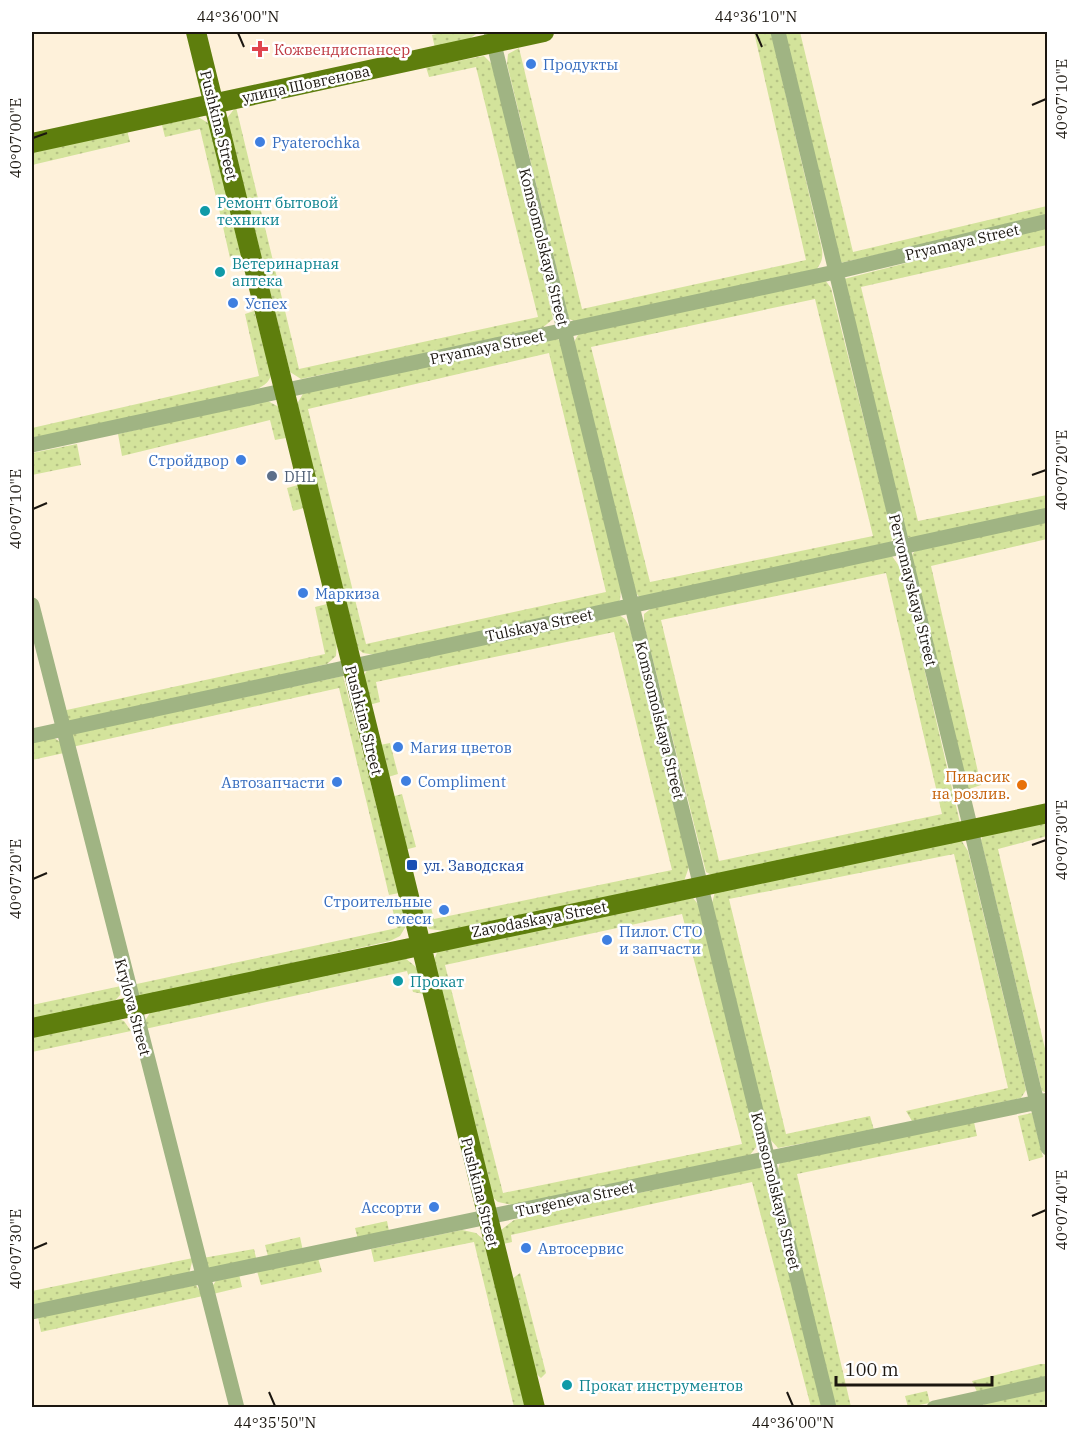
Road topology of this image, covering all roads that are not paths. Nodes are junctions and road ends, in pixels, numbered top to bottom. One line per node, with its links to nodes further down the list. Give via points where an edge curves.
1 (196, 32): 5 (main road, Pushkina Street)
2 (544, 32): 4 (main road, улица Шовгенова)
3 (778, 32): 8 (street, Pervomayskaya Street)
4 (493, 37): 5 (main road, улица Шовгенова); 9 (street, Komsomolskaya Street)
5 (214, 103): 6 (main road, улица Шовгенова); 10 (main road, Pushkina Street)
6 (32, 143)
7 (1047, 221): 8 (street, Pryamaya Street)
8 (835, 272): 9 (street, Pryamaya Street); 13 (street, Pervomayskaya Street)
9 (565, 330): 10 (street, Pryamaya Street); 15 (street, Komsomolskaya Street)
10 (285, 391): 11 (street, Pryamaya Street); 16 (main road, Pushkina Street)
11 (32, 445)
12 (1047, 515): 13 (street, Tulskaya Street)
13 (901, 546): 15 (street, Tulskaya Street); 20 (street, Pervomayskaya Street)
14 (32, 605): 17 (street, Krylova Street)
15 (632, 606): 16 (street, Tulskaya Street); 21 (street, Komsomolskaya Street)
16 (351, 665): 17 (street, Tulskaya Street); 22 (main road, Pushkina Street)
17 (64, 729): 18 (street, Tulskaya Street); 23 (street, Krylova Street)
18 (32, 736)
19 (1047, 813): 20 (main road, Zavodaskaya Street)
20 (972, 830): 21 (main road, Zavodaskaya Street); 25 (street, Pervomayskaya Street)
21 (702, 887): 22 (main road, Zavodaskaya Street); 27 (street, Komsomolskaya Street)
22 (419, 944): 23 (main road, Zavodaskaya Street); 28 (main road, Pushkina Street)
23 (133, 1006): 24 (main road, Zavodaskaya Street); 29 (street, Krylova Street)
24 (32, 1028)
25 (1042, 1101): 26 (street, Pervomayskaya Street); 27 (street, Turgeneva Street)
26 (1047, 1148)
27 (768, 1158): 28 (street, Turgeneva Street); 34 (street, Komsomolskaya Street)
28 (486, 1218): 29 (street, Turgeneva Street); 33 (main road, Pushkina Street)
29 (205, 1277): 30 (street, Turgeneva Street); 32 (street, Krylova Street)
30 (32, 1312)
31 (1047, 1383): 35 (street)
32 (237, 1407)
33 (535, 1407)
34 (829, 1407)
35 (934, 1407)

